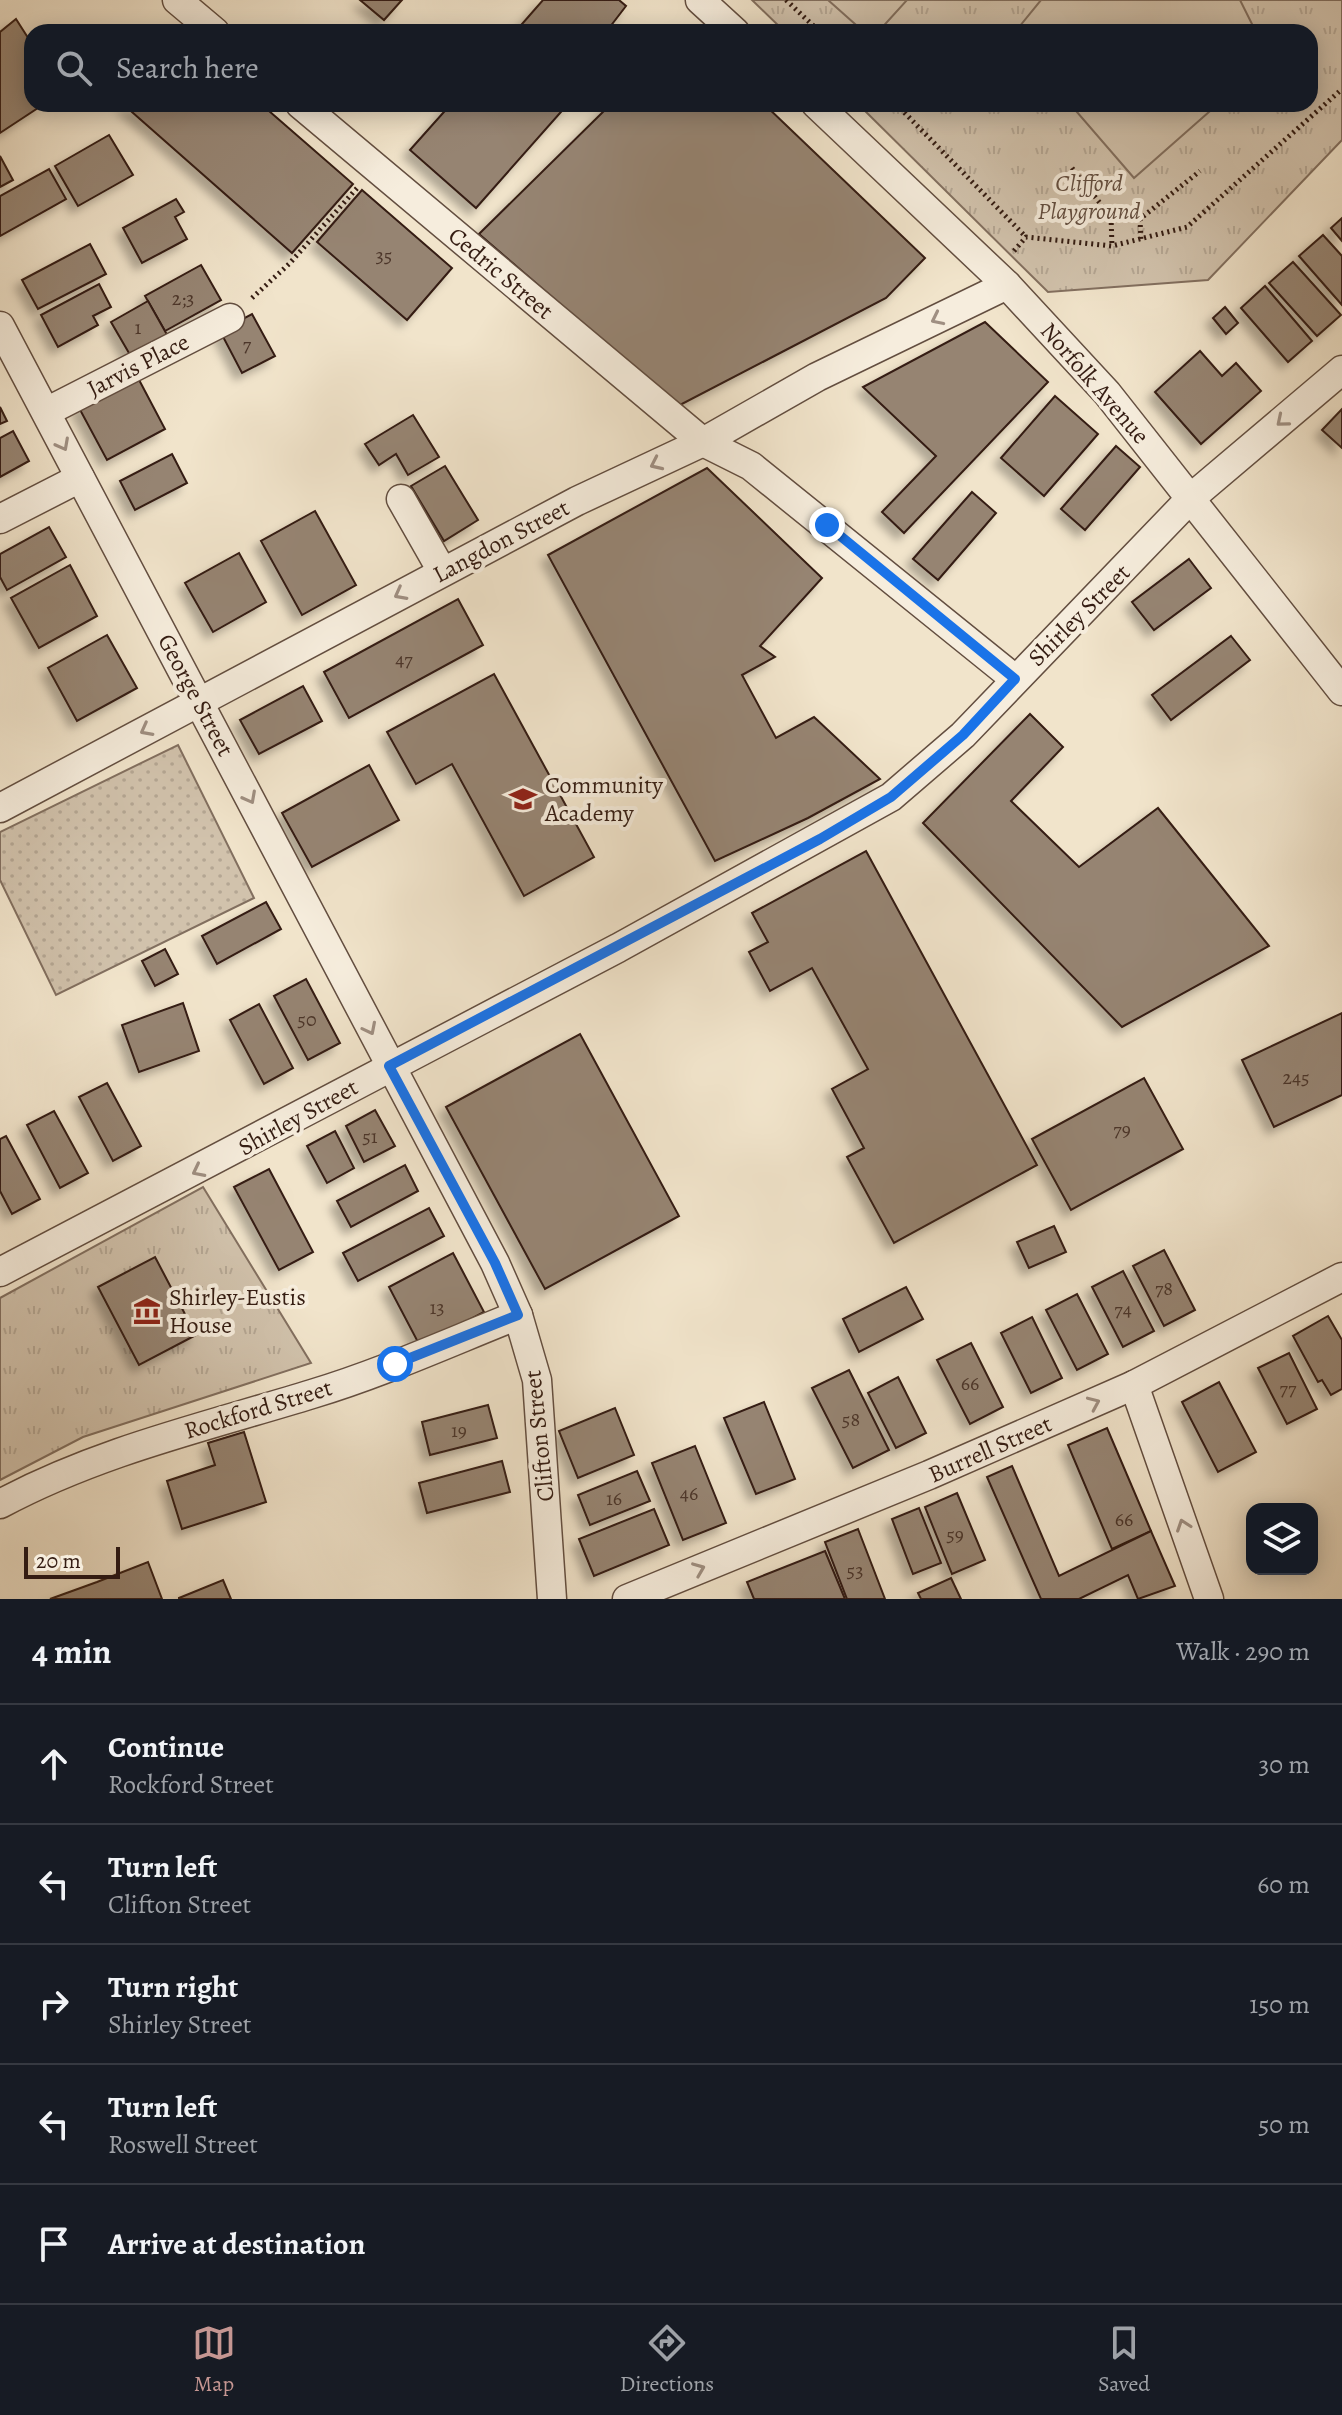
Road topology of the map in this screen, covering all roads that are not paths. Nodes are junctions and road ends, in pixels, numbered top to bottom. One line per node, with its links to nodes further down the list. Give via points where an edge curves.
1 (177, 0): 3 (street)
2 (700, 0): 4 (street)
3 (206, 24)
4 (726, 24)
5 (310, 112): 12 (street, Cedric Street)
6 (824, 112): 7 (street, Norfolk Avenue)
7 (1007, 285): 12 (street, Langdon Street, one-way to 12, via 817,377); 14 (street, Norfolk Avenue, via 1107,393)
8 (230, 318): 11 (street, Jarvis Place)
9 (0, 326): 11 (street, George Street)
10 (1342, 370): 14 (street, Shirley Street, one-way to 14)
11 (46, 412): 13 (street, George Street, one-way to 13)
12 (703, 442): 17 (street, Langdon Street, one-way to 17); 18 (street, Cedric Street, via 751,466)
13 (80, 478): 16 (street); 20 (street, George Street)
14 (1192, 497): 18 (street, Shirley Street); 19 (street, Norfolk Avenue)
15 (401, 499): 17 (street)
16 (0, 519)
17 (442, 571): 20 (street, Langdon Street, one-way to 20)
18 (1015, 679): 22 (street, Shirley Street, via 963,735 883,802)
19 (1342, 691)
20 (200, 701): 21 (street, Langdon Street, one-way to 21); 22 (street, George Street, one-way to 22)
21 (0, 808)
22 (389, 1066): 23 (street, Shirley Street, one-way to 23); 25 (street, Clifton Street)
23 (0, 1272)
24 (1342, 1277): 26 (street, Burrell Street)
25 (518, 1315): 27 (street, Rockford Street, via 315,1393 142,1443 45,1480); 28 (street, Clifton Street, via 537,1380)
26 (1134, 1385): 29 (street, Burrell Street, one-way to 26); 30 (street, one-way to 26)
27 (0, 1504)
28 (552, 1599)
29 (627, 1599)
30 (1209, 1599)

